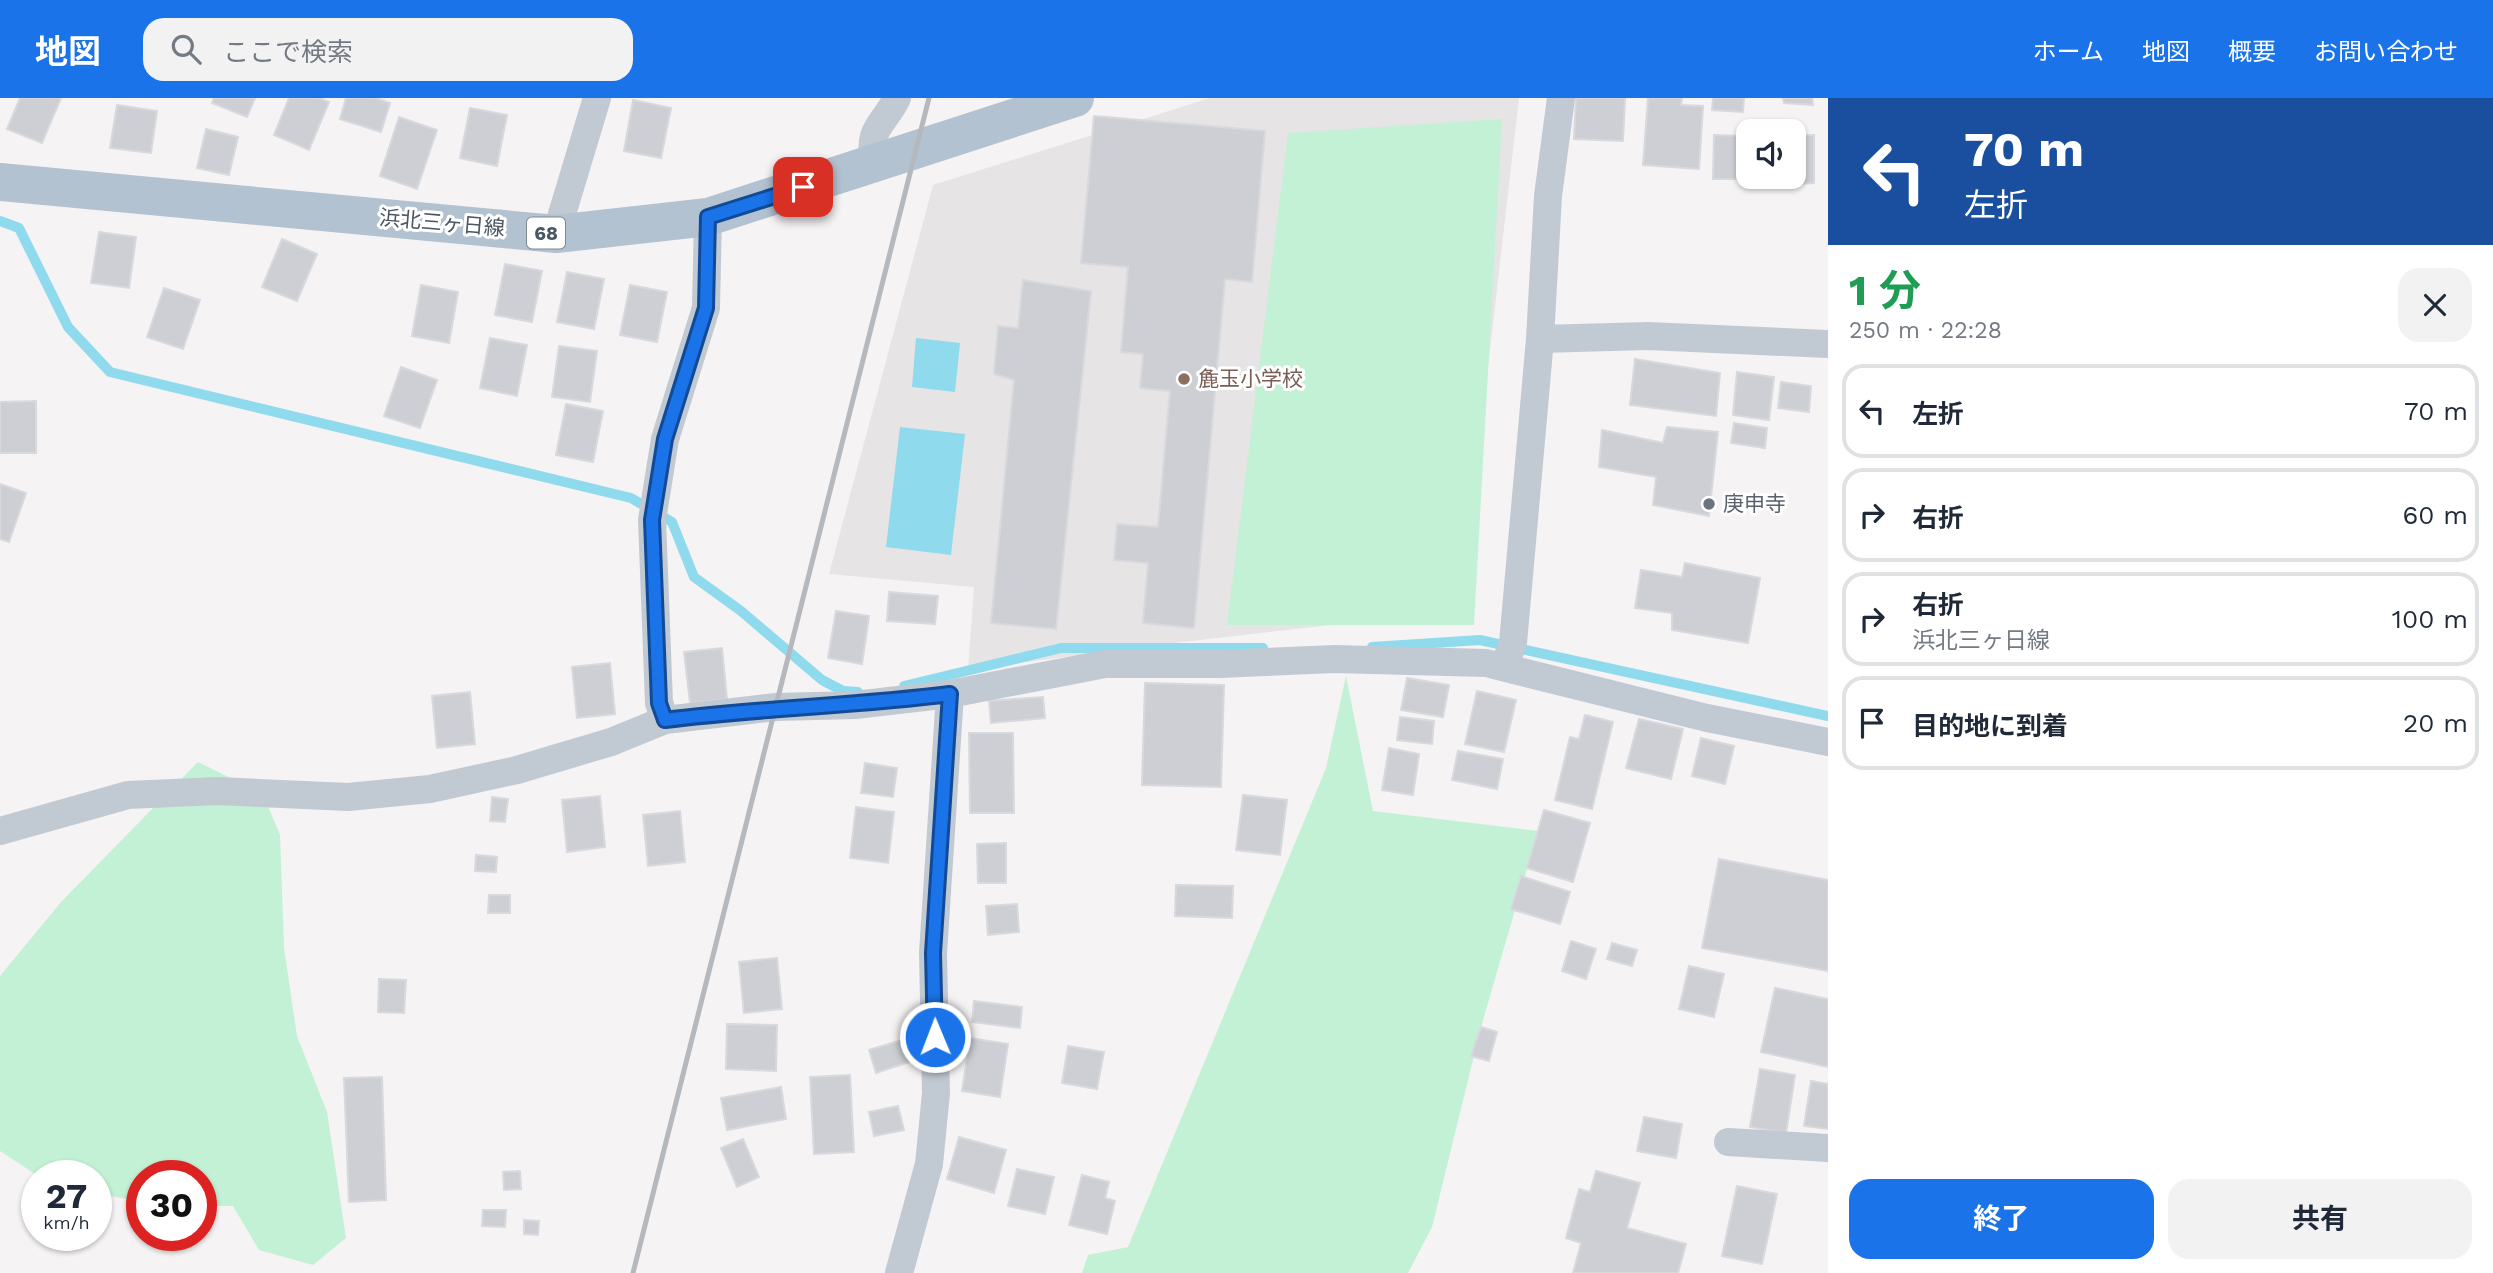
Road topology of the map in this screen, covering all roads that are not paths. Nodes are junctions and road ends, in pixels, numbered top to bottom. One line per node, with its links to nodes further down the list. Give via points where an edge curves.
1 (597, 98): 8 (street)
2 (897, 98): 5 (street, via 875,127)
3 (1075, 98): 5 (main road, 浜北三ヶ日線 / 68)
4 (1561, 98): 9 (street, via 1548,196)
5 (874, 164): 7 (main road, 浜北三ヶ日線 / 68)
6 (0, 182): 8 (main road, 浜北三ヶ日線 / 68)
7 (708, 217): 8 (main road, 浜北三ヶ日線 / 68); 13 (street, via 706,308 665,439 652,520 659,703)
8 (556, 234)
9 (1540, 339): 10 (street, via 1648,336); 11 (street)
10 (1828, 345)
11 (1508, 657): 12 (street, via 1486,663 1334,659 1105,664); 14 (street, via 1707,718)
12 (950, 694): 13 (street); 18 (street, via 933,953 936,1093 929,1164)
13 (665, 720): 15 (street, via 611,742 517,770 430,789 348,797 217,791 128,796)
14 (1828, 742)
15 (0, 831)
16 (1728, 1142): 17 (street)
17 (1828, 1148)
18 (899, 1273)

